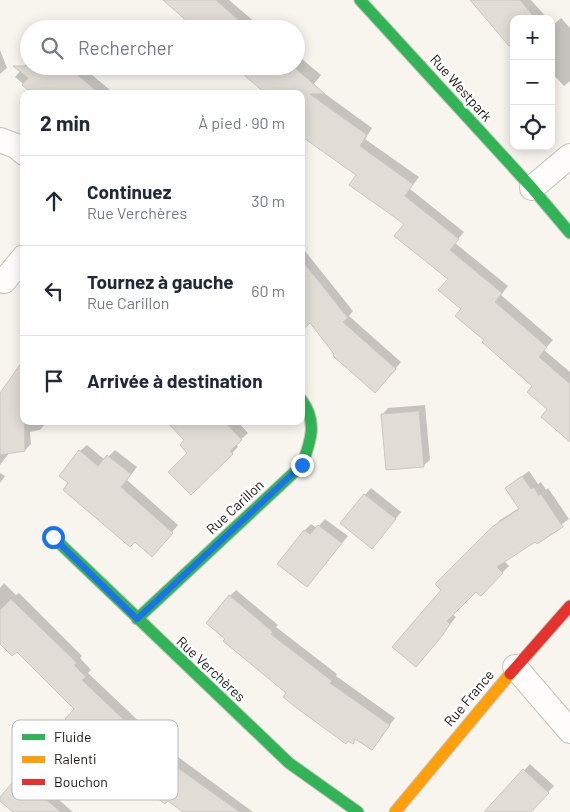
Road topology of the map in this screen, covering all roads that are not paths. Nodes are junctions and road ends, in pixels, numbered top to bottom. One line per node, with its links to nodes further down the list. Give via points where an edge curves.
1 (360, 0): 5 (street, Rue Westpark)
2 (0, 140): 3 (street)
3 (20, 150)
4 (570, 156): 5 (street)
5 (532, 188): 6 (street, Rue Westpark)
6 (570, 233)
7 (20, 261): 8 (street)
8 (1, 281)
9 (305, 403): 12 (street, Rue Carillon, via 314,433 302,465)
10 (53, 537): 12 (street, Rue Verchères)
11 (570, 606): 13 (street, Rue France)
12 (137, 619): 15 (street, Rue Verchères, via 289,763)
13 (515, 667): 14 (street); 16 (street, Rue France)
14 (570, 731)
15 (358, 812)
16 (395, 812)

